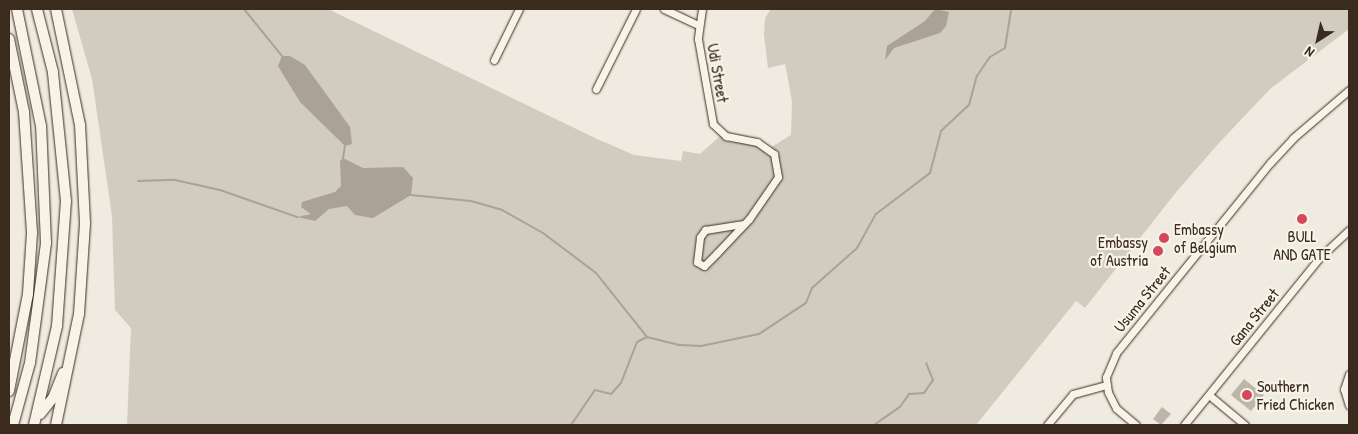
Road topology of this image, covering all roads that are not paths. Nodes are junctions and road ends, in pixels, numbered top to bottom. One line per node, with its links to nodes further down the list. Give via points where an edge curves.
1 (17, 9): 23 (highway, via 37,92 46,206 37,321)
2 (37, 9): 22 (highway, via 53,72 66,201 57,326)
3 (56, 9): 16 (highway, via 80,125 85,190 84,258)
4 (519, 9): 10 (street)
5 (636, 9): 11 (street)
6 (664, 9): 8 (street)
7 (702, 9): 8 (street, Udi Street)
8 (698, 25): 13 (street, Udi Street, via 713,124 726,136 757,142 774,154 778,178)
9 (9, 38): 15 (highway, via 24,112 32,201 28,294)
10 (494, 60)
11 (596, 90)
12 (1349, 90): 18 (street, Usuma Street, via 1293,138 1270,163 1116,353)
13 (744, 224): 13 (street, via 706,264 697,262 700,237 705,230)
14 (1349, 230): 20 (street, Gana Street, via 1319,258)
15 (20, 338): 19 (highway); 23 (highway, via 21,384)
16 (74, 343): 22 (highway, via 53,398); 24 (highway)
17 (1349, 374): 21 (street, via 1344,389)
18 (1106, 385): 25 (street, via 1074,394); 26 (street, via 1114,404)
19 (9, 390)
20 (1209, 395): 27 (street, Gana Street); 28 (street)
21 (1349, 405)
22 (36, 421)
23 (14, 424)
24 (56, 425)
25 (1047, 425)
26 (1136, 425)
27 (1184, 425)
28 (1245, 425)

